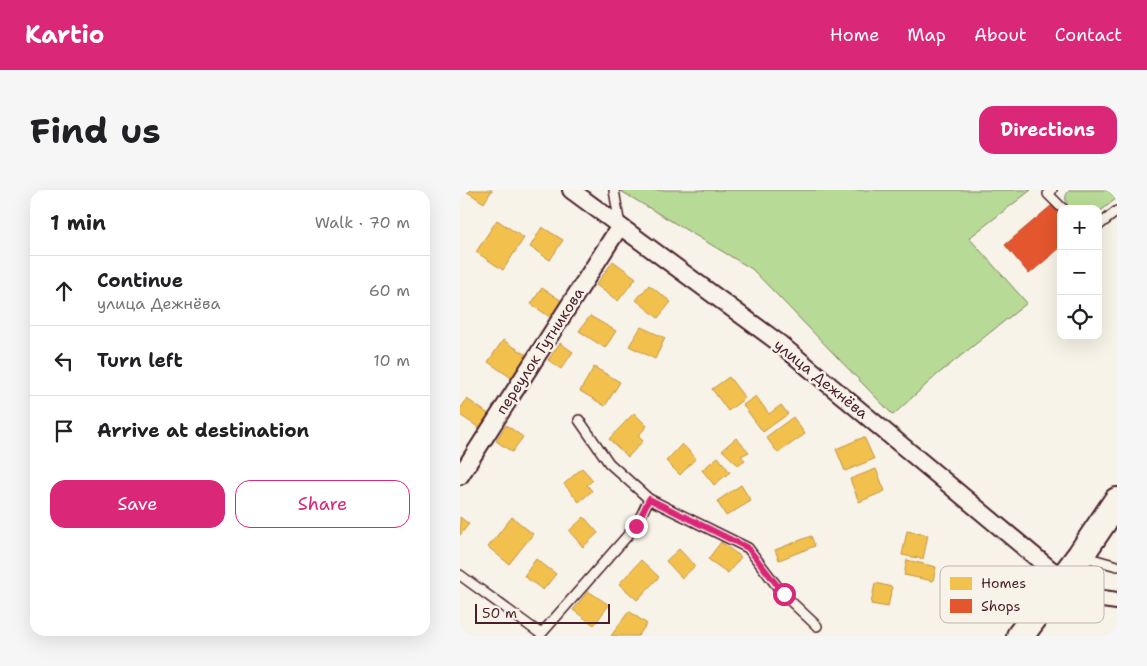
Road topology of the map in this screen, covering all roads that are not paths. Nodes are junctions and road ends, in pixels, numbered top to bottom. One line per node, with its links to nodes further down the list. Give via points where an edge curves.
1 (571, 190): 7 (street, улица Дежнёва)
2 (614, 190): 7 (lane)
3 (1052, 190): 4 (lane, via 1048,194)
4 (1059, 205)
5 (1117, 211): 6 (lane)
6 (1102, 223)
7 (620, 226): 9 (street, переулок Гутникова); 13 (street, улица Дежнёва, via 779,343)
8 (579, 420): 10 (lane, via 609,462)
9 (460, 476)
10 (649, 499): 16 (lane, via 636,526 541,634); 20 (lane, via 748,548 784,594)
11 (1117, 501): 12 (main road)
12 (1080, 556): 14 (main road); 15 (lane)
13 (1035, 566)
14 (1072, 566)
15 (1117, 566)
16 (460, 575)
17 (1104, 598): 18 (street)
18 (1117, 601)
19 (1029, 623): 21 (main road)
20 (817, 626)
21 (1020, 636)

